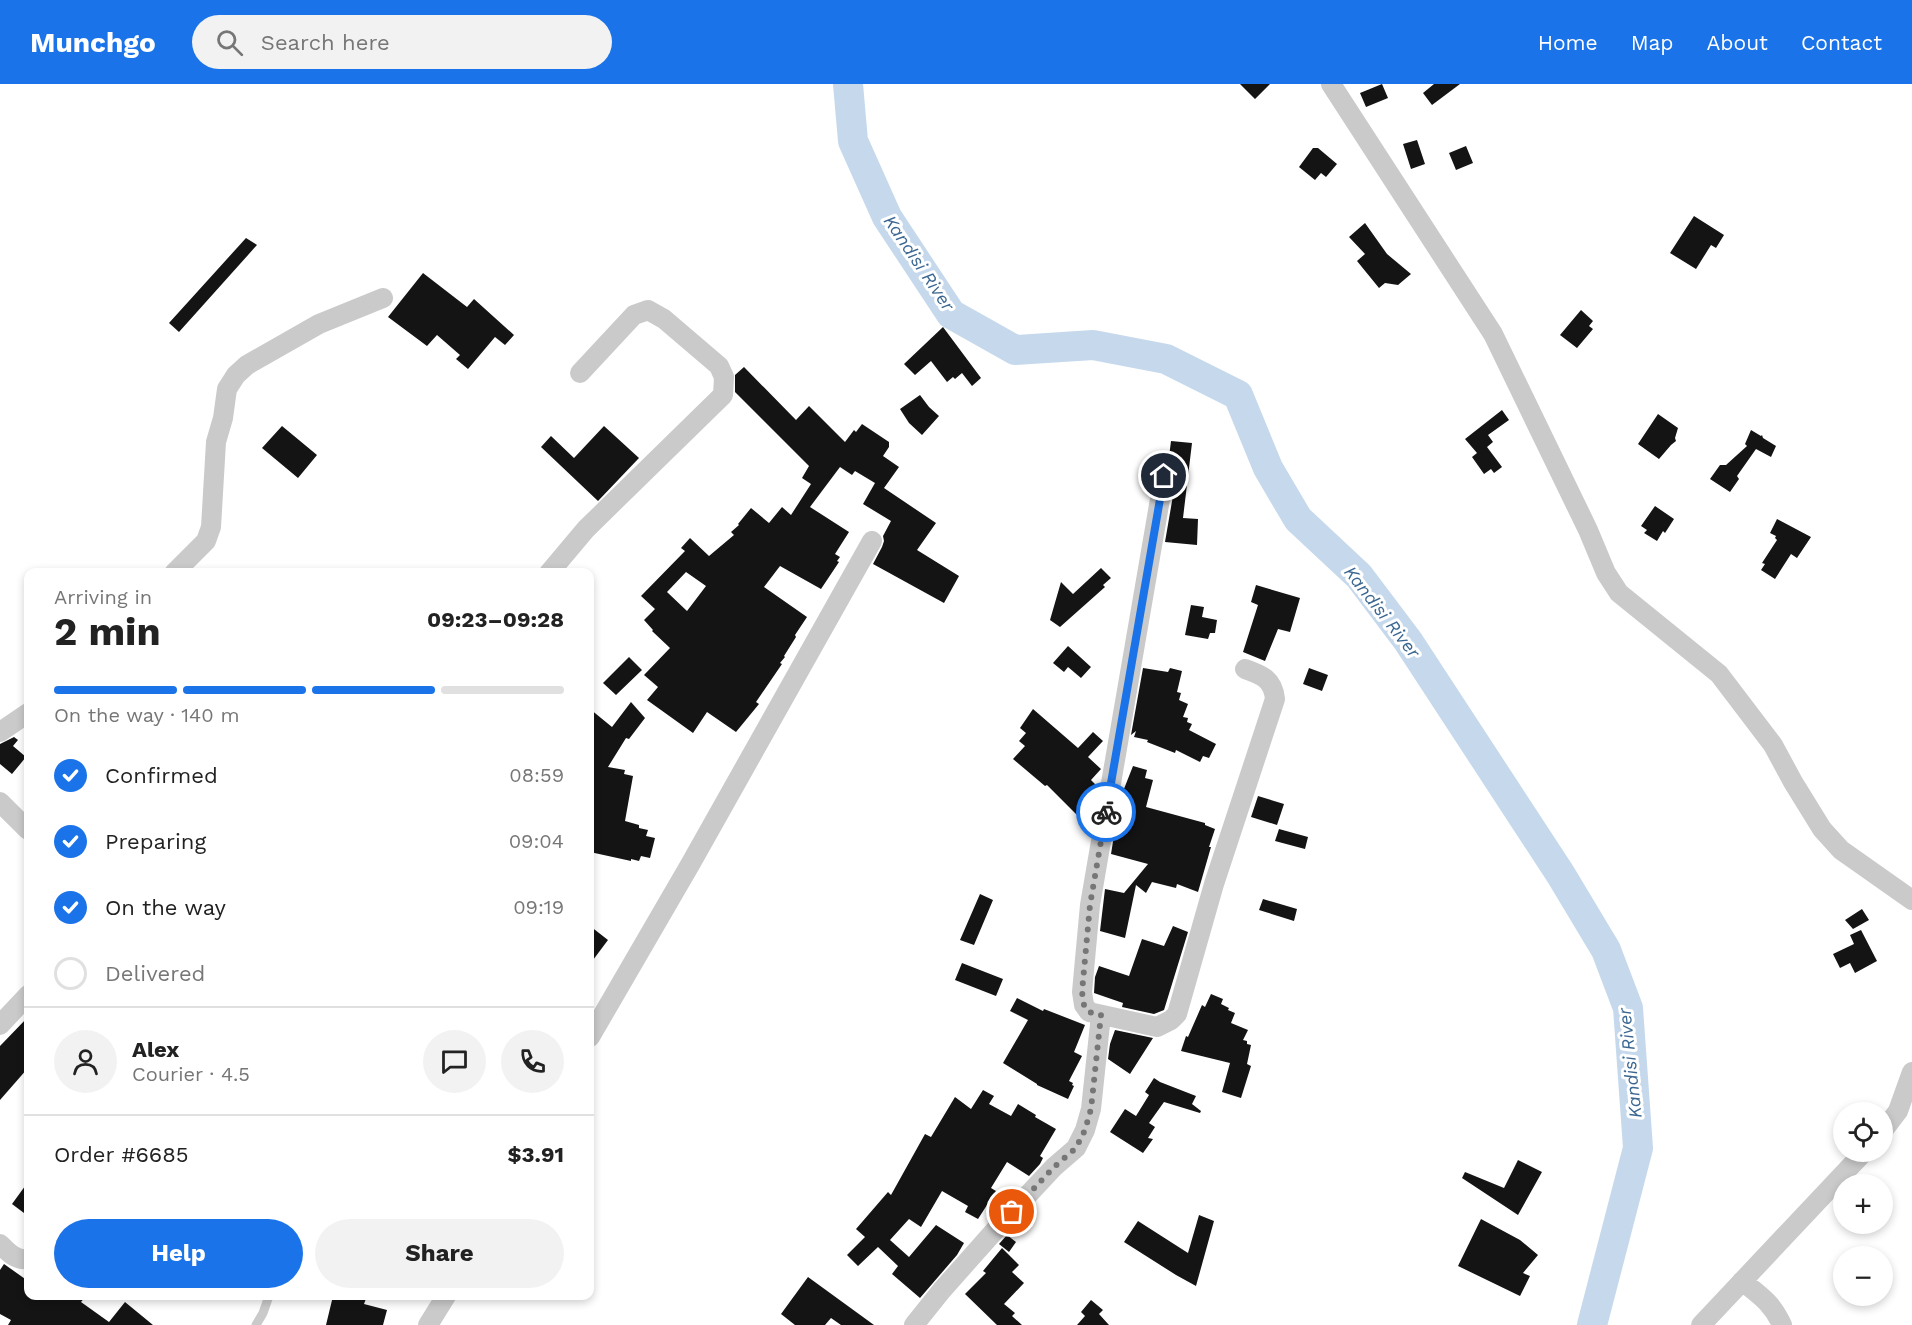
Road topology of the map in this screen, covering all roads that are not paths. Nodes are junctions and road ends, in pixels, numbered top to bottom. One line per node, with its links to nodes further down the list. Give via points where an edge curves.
1 (1331, 84): 13 (street, via 1493,334 1619,593 1719,674 1773,745 1822,830 1840,850)
2 (383, 298): 6 (street, via 319,324 236,375 227,389 216,442 211,527 206,541)
3 (580, 373): 7 (street, via 634,315 648,310 719,366 724,377 723,394 586,529)
4 (1164, 476): 15 (street, via 1090,905 1082,992 1089,1012)
5 (872, 541): 17 (street)
6 (179, 568)
7 (553, 568)
8 (1245, 669): 15 (street, via 1268,680 1275,699 1214,884 1177,1014 1157,1028)
9 (24, 716): 10 (street)
10 (0, 732)
11 (0, 802): 12 (street)
12 (24, 826)
13 (1912, 900)
14 (24, 999): 16 (street)
15 (1101, 1015): 28 (street, via 1091,1109 1076,1148 1006,1219)
16 (0, 1025)
17 (594, 1030)
18 (1912, 1072): 19 (street)
19 (1893, 1118)
20 (1855, 1162): 23 (street)
21 (0, 1244): 22 (street)
22 (24, 1260)
23 (1742, 1281): 29 (street); 30 (street, via 1769,1302)
24 (268, 1300): 26 (lane)
25 (444, 1300): 27 (street)
26 (256, 1325)
27 (428, 1325)
28 (914, 1325)
29 (1701, 1325)
30 (1782, 1325)

